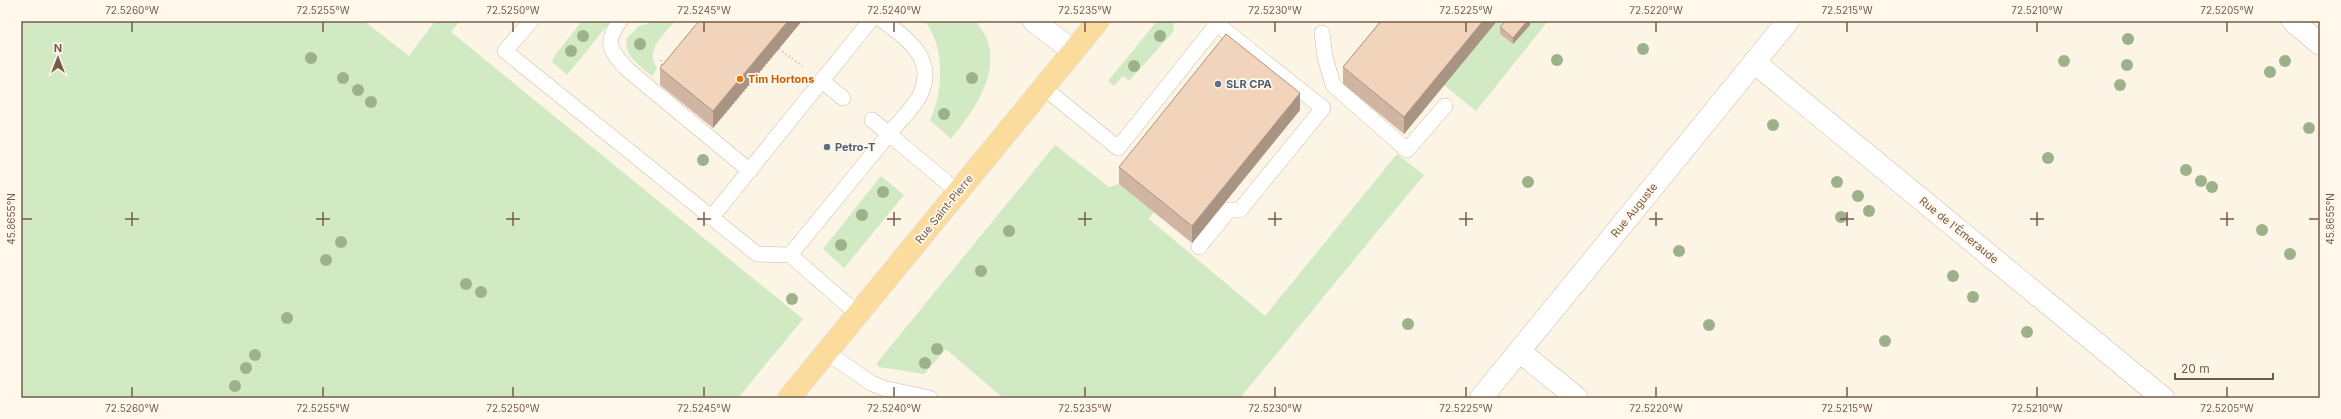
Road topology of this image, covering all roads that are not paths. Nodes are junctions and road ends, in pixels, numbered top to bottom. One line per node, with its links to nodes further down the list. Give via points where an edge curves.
1 (531, 21): 22 (lane, via 505,51)
2 (620, 21): 20 (lane, via 610,40 611,49 617,58 628,70)
3 (870, 21): 14 (lane)
4 (883, 21): 19 (lane, via 915,46 922,59 924,74 921,93)
5 (1034, 21): 12 (street)
6 (1098, 21): 12 (main road, Rue Saint-Pierre)
7 (1788, 21): 13 (street, Rue Auguste)
8 (2293, 21): 11 (street)
9 (1215, 23): 15 (lane, via 1118,148); 23 (lane, via 1323,108 1240,210 1229,210)
10 (1322, 33): 17 (lane, via 1325,57 1334,85 1407,150)
11 (2320, 44)
12 (1073, 51): 15 (main road, Rue Saint-Pierre)
13 (1754, 62): 26 (street, Rue Auguste); 32 (street, Rue de l'Émeraude)
14 (822, 81): 16 (lane); 20 (lane)
15 (1043, 87): 21 (main road, Rue Saint-Pierre)
16 (843, 98)
17 (1446, 106)
18 (872, 120): 19 (lane)
19 (889, 134): 21 (lane); 24 (lane)
20 (750, 171): 22 (lane)
21 (958, 192): 25 (main road, Rue Saint-Pierre)
22 (712, 218): 24 (lane, via 757,254)
23 (1199, 247)
24 (790, 255): 25 (lane)
25 (858, 314): 27 (main road, Rue Saint-Pierre)
26 (1519, 351): 30 (street, Rue Auguste); 31 (street)
27 (826, 352): 28 (main road, Rue Saint-Pierre); 29 (lane, via 871,383)
28 (789, 398)
29 (930, 398)
30 (1481, 398)
31 (1577, 398)
32 (2163, 398)

